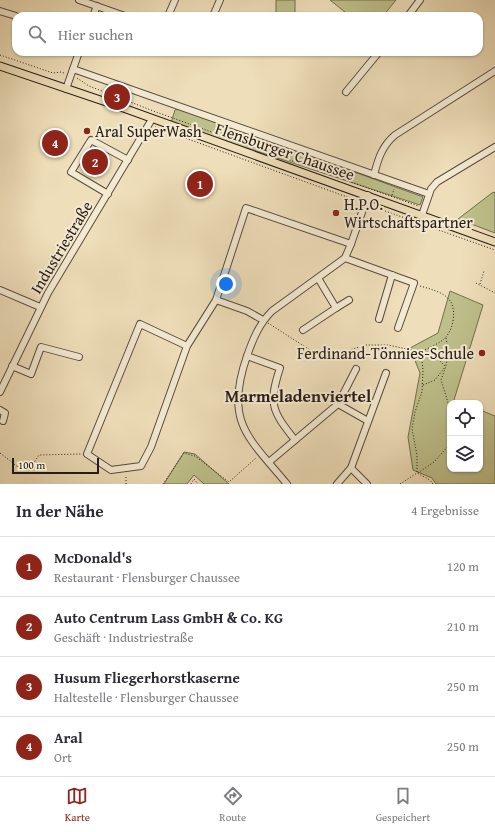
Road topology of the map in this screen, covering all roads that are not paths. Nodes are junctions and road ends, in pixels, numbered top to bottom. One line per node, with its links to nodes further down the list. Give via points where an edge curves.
1 (78, 0): 5 (street)
2 (175, 0): 9 (street)
3 (220, 0): 10 (street)
4 (420, 0): 11 (street)
5 (97, 6): 7 (street); 8 (street)
6 (0, 11): 12 (street)
7 (95, 12)
8 (114, 12)
9 (170, 12)
10 (215, 12)
11 (411, 12)
12 (12, 15)
13 (78, 56): 16 (street)
14 (376, 56): 19 (street)
15 (0, 66): 18 (main road, Flensburger Chaussee)
16 (73, 69): 18 (street); 23 (street, Flensburger Chaussee)
17 (495, 71): 23 (street, via 395,135 386,143 379,156)
18 (66, 89): 20 (main road, Flensburger Chaussee)
19 (346, 92)
20 (150, 122): 22 (street, Industriestraße); 26 (main road, Flensburger Chaussee)
21 (495, 147): 25 (street, via 440,179)
22 (128, 160): 24 (street, Industriestraße); 24 (street, via 91,140 71,172)
23 (374, 175): 25 (street, Flensburger Chaussee)
24 (108, 194): 36 (street, Industriestraße)
25 (429, 194): 27 (street)
26 (368, 195): 27 (main road, Flensburger Chaussee, via 389,204); 29 (street)
27 (423, 212): 28 (main road, Flensburger Chaussee)
28 (495, 242)
29 (351, 244): 30 (street); 34 (street, via 246,208)
30 (344, 258): 31 (street); 32 (street)
31 (392, 276): 38 (street); 40 (street, via 414,284)
32 (318, 278): 37 (street); 39 (street)
33 (0, 290): 36 (street)
34 (216, 300): 39 (street, via 247,311); 42 (street)
35 (349, 300): 37 (street)
36 (40, 307): 45 (street, Industriestraße)
37 (336, 308): 41 (street)
38 (379, 319)
39 (262, 320): 43 (street)
40 (398, 328)
41 (303, 330)
42 (187, 346): 42 (street, via 151,447 141,466 111,470 87,454 140,324)
43 (247, 356): 53 (street, via 280,368 272,399 278,416); 54 (street, via 240,376 238,402 241,423 249,439)
44 (79, 357): 45 (street, via 41,347 31,374)
45 (12, 366): 48 (street, Industriestraße)
46 (356, 369): 49 (street)
47 (386, 373): 52 (street)
48 (0, 392)
49 (338, 404): 52 (street); 53 (street)
50 (0, 410): 51 (street, via 5,413)
51 (3, 421)
52 (368, 421): 55 (street)
53 (295, 440): 54 (street)
54 (269, 462): 56 (street)
55 (351, 468): 57 (street); 58 (street)
56 (287, 484)
57 (337, 484)
58 (367, 484)

